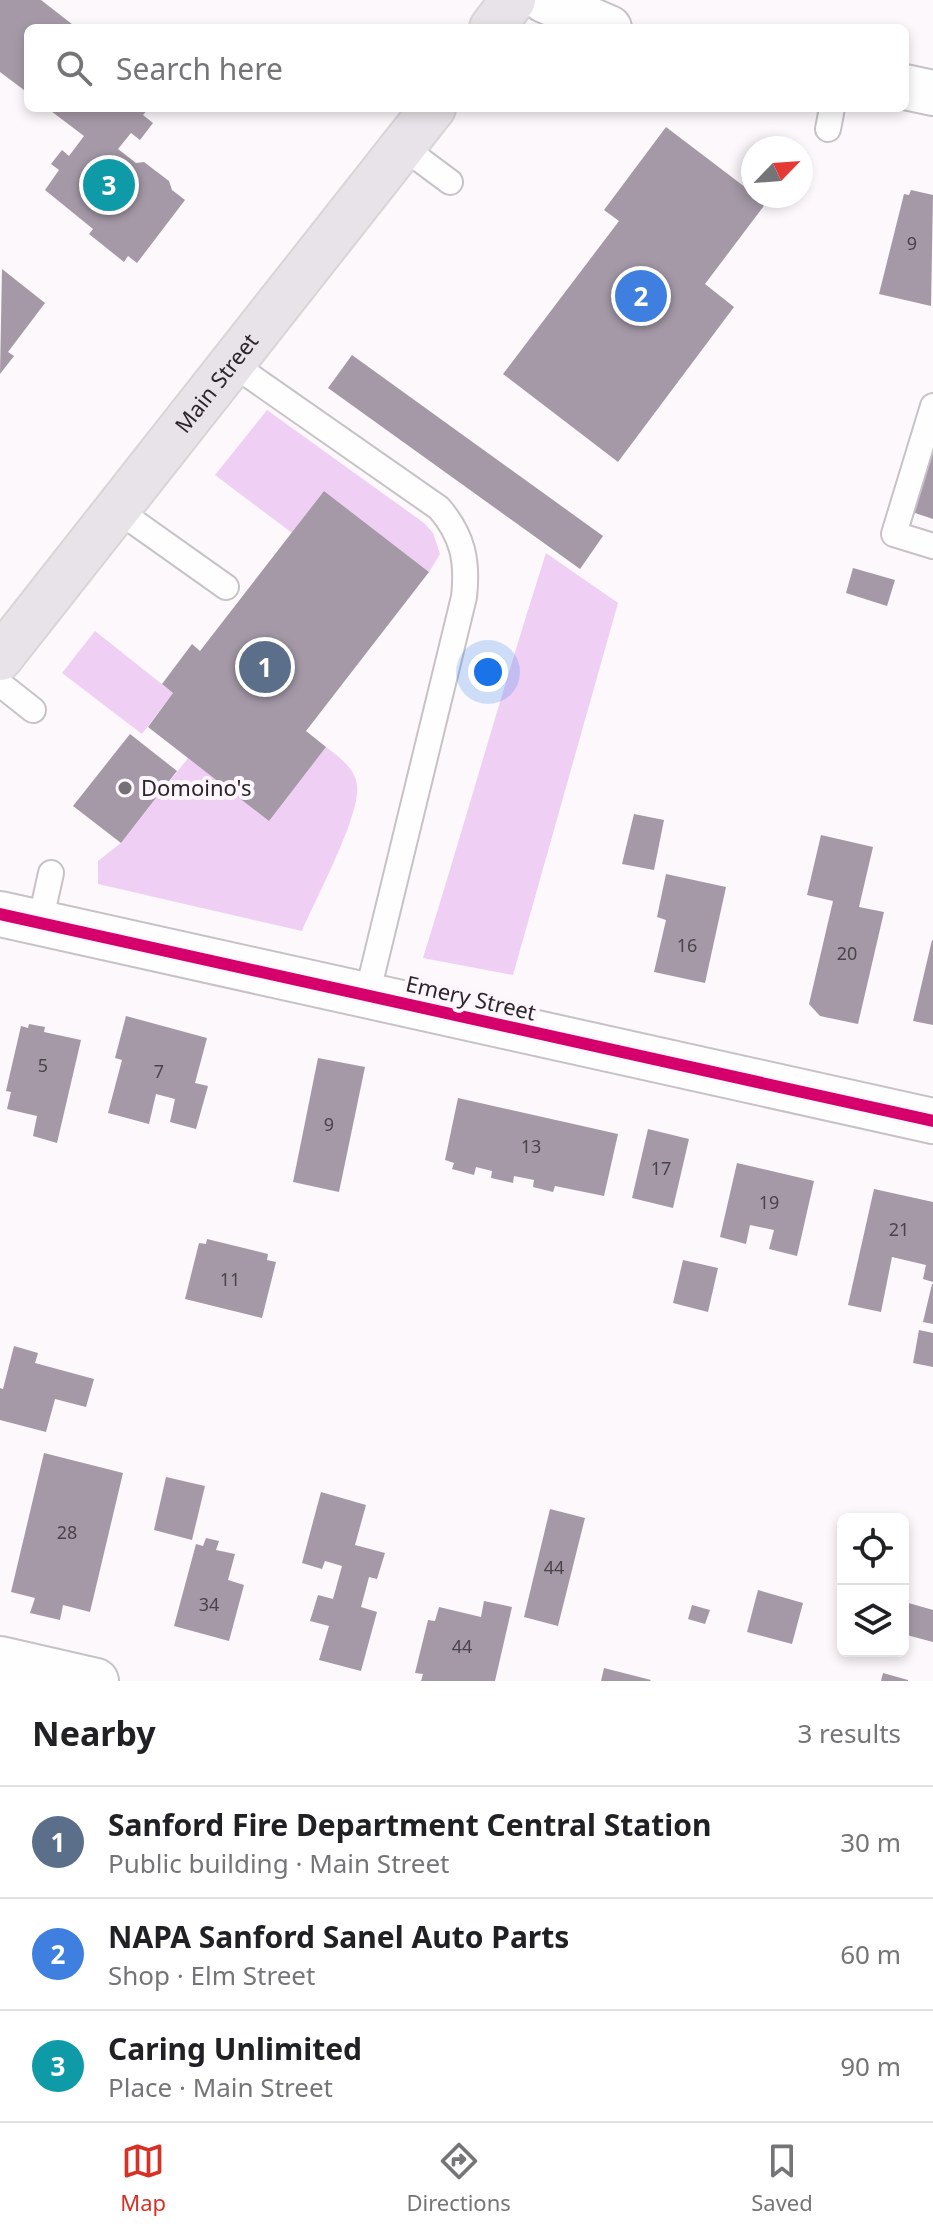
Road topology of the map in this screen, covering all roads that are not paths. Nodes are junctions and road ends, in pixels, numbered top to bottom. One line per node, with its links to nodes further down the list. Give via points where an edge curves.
1 (513, 0): 3 (highway)
2 (544, 0): 4 (street)
3 (495, 24)
4 (600, 24)
5 (909, 88): 6 (street)
6 (933, 93)
7 (430, 112): 8 (highway, Main Street)
8 (403, 147): 9 (lane); 10 (highway, Main Street)
9 (450, 182)
10 (230, 362): 12 (highway, Main Street); 20 (lane, via 439,508 464,548 464,597)
11 (933, 406): 13 (lane, via 894,534)
12 (116, 509): 14 (lane); 15 (highway, Main Street)
13 (933, 546)
14 (226, 587)
15 (4, 644)
16 (0, 684): 17 (lane)
17 (33, 710)
18 (51, 873): 19 (lane)
19 (20, 918): 20 (street, Emery Street)
20 (367, 995): 21 (street, Emery Street)
21 (933, 1121)
22 (0, 1659): 23 (street)
23 (96, 1681)

